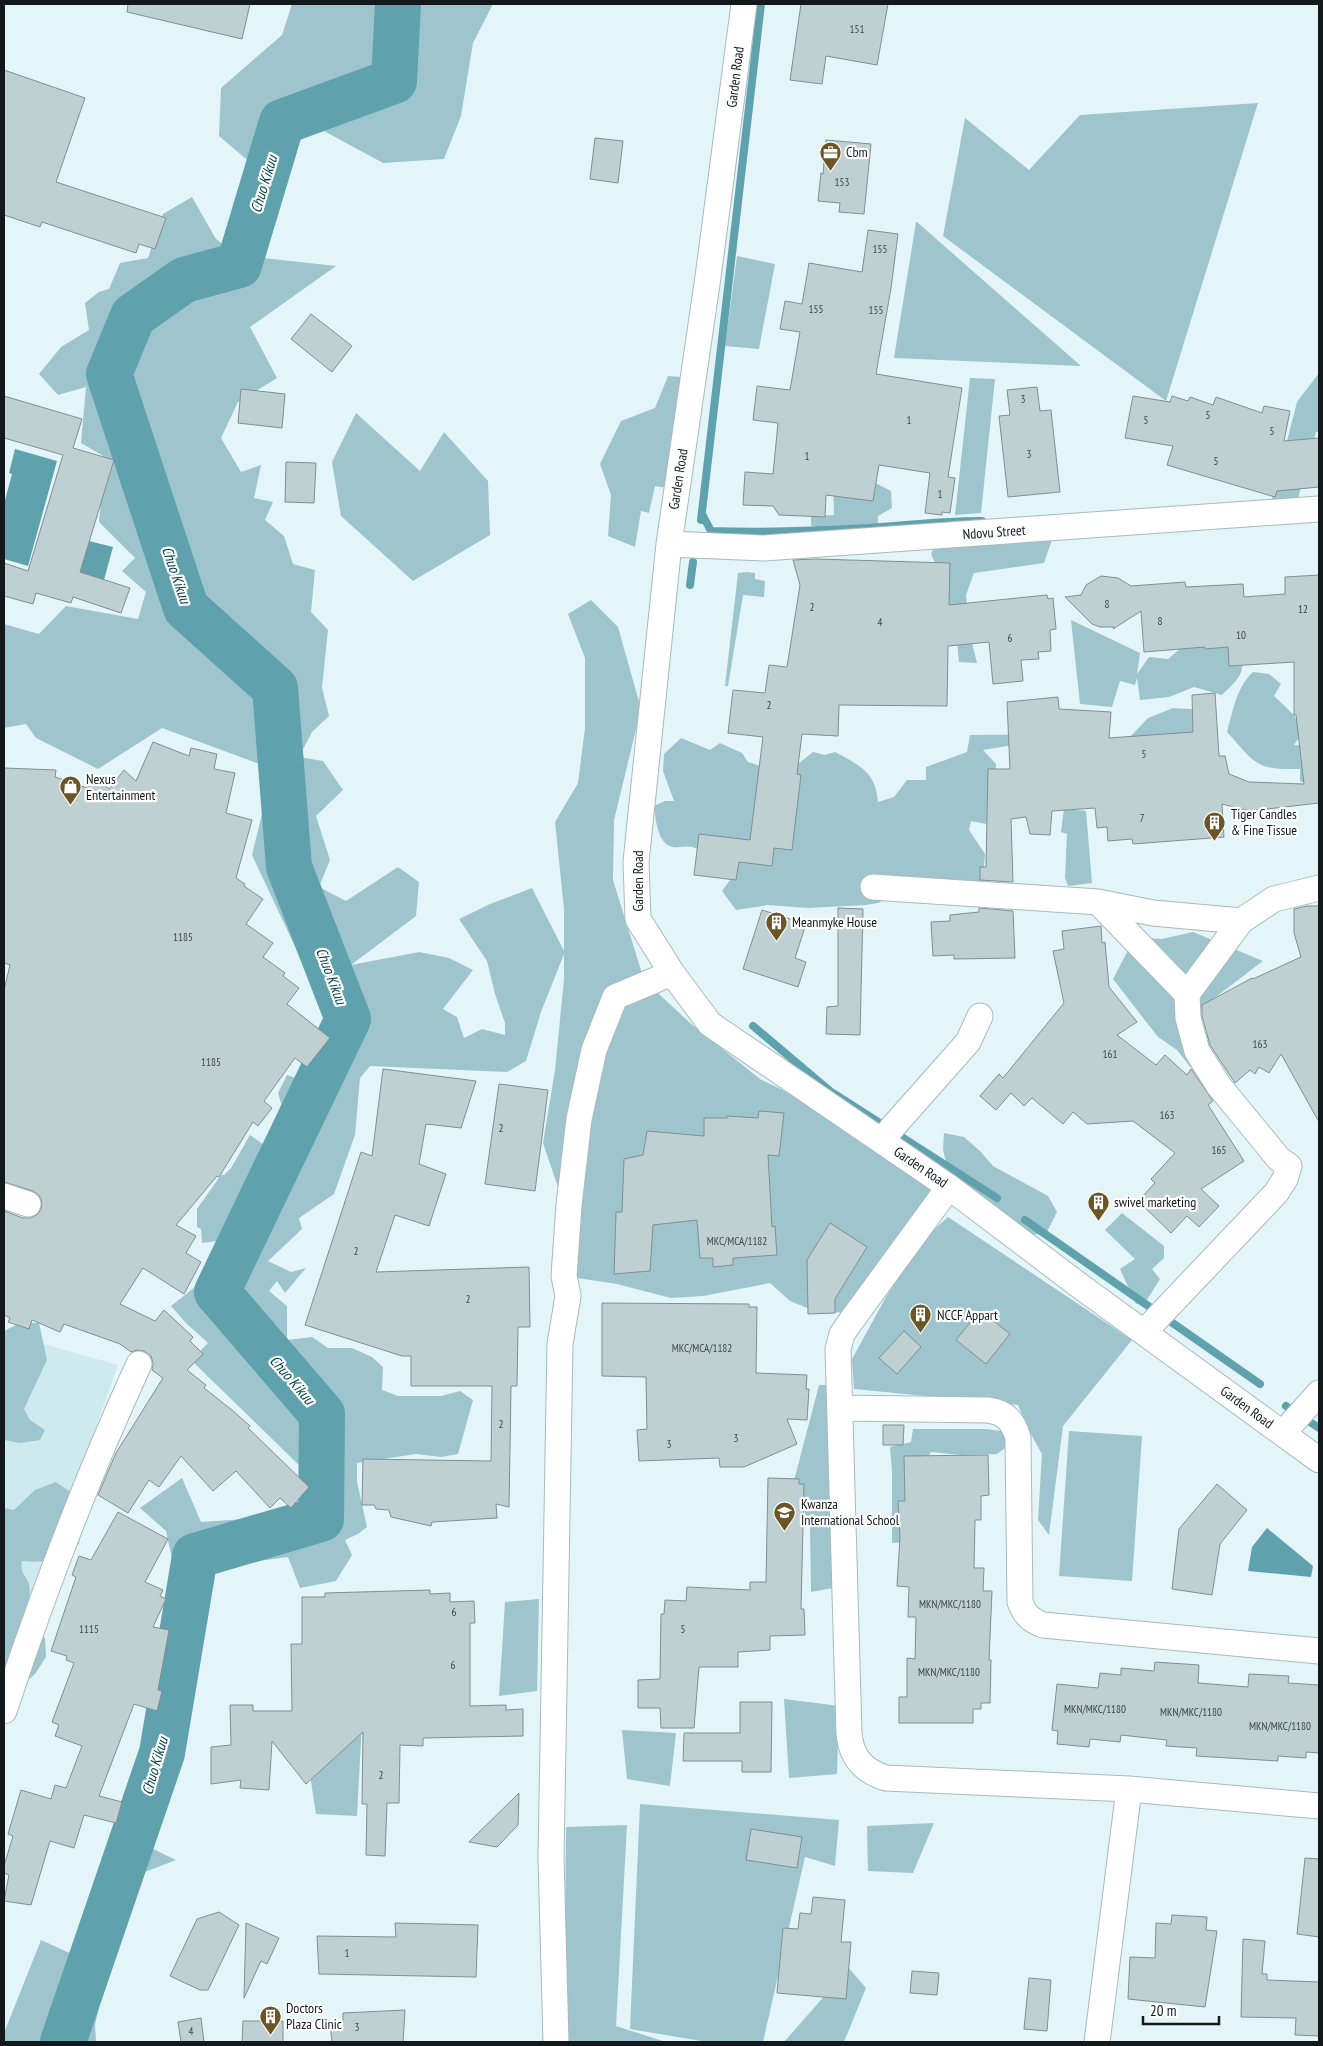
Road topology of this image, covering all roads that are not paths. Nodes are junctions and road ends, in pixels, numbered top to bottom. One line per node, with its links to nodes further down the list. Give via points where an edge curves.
1 (744, 4): 3 (street, Garden Road)
2 (1319, 508): 3 (street, Ndovu Street, via 764,548)
3 (669, 544): 8 (street, Garden Road, via 636,862 638,919)
4 (873, 887): 6 (street)
5 (1319, 888): 7 (street, via 1274,898)
6 (1098, 902): 7 (street, via 1153,913); 9 (street)
7 (1241, 921): 9 (street)
8 (672, 973): 11 (street, Garden Road, via 710,1024); 25 (street, via 616,997 594,1050 579,1119 569,1205 564,1276 568,1296 560,1344 551,1848)
9 (1187, 994): 15 (street, via 1188,1018 1197,1051 1219,1086 1279,1159 1289,1166 1276,1193)
10 (980, 1016): 11 (street, via 968,1042 890,1129)
11 (883, 1142): 12 (street, Garden Road)
12 (949, 1187): 15 (street, Garden Road); 18 (street, via 842,1334 838,1349)
13 (4, 1196): 14 (street)
14 (28, 1204)
15 (1144, 1332): 19 (street, Garden Road)
16 (139, 1364): 22 (street, via 106,1435 52,1569)
17 (1319, 1393): 19 (street)
18 (840, 1408): 21 (street, via 988,1410 998,1412 1012,1422 1018,1438 1020,1602 1028,1617 1035,1622); 23 (street, via 849,1733 855,1758 863,1768 886,1778)
19 (1283, 1433): 20 (street, Garden Road)
20 (1319, 1460)
21 (1319, 1651)
22 (4, 1710)
23 (1129, 1790): 24 (street); 26 (street)
24 (1319, 1806)
25 (556, 2042)
26 (1097, 2042)

